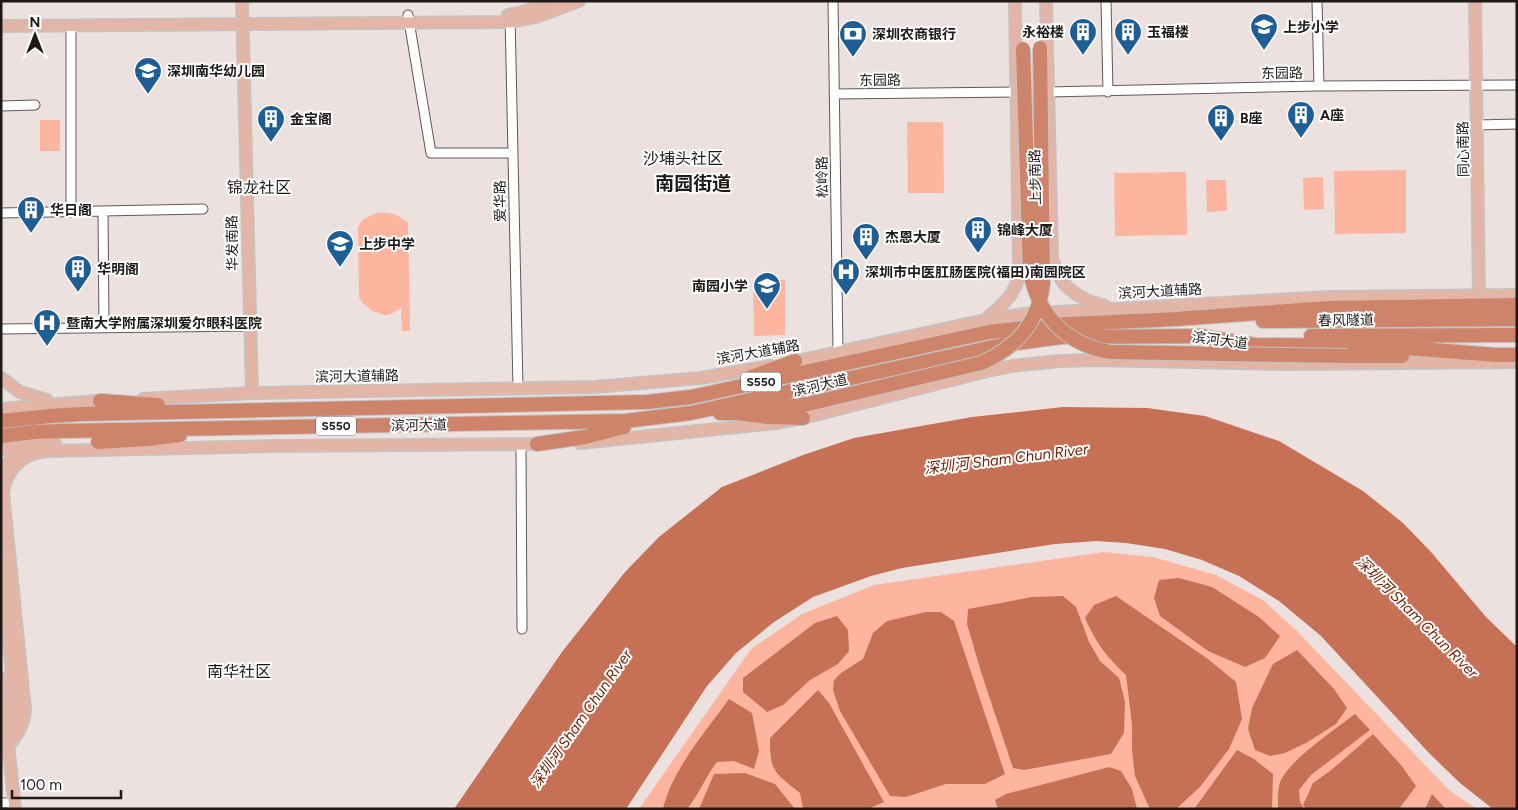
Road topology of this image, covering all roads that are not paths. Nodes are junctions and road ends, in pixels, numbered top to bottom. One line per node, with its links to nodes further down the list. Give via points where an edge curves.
1 (242, 1): 15 (main road, 华发南路)
2 (552, 1): 12 (main road)
3 (578, 1): 13 (main road, via 536,17)
4 (833, 1): 26 (street, 松岭路)
5 (1015, 1): 23 (main road, 上步南路)
6 (1022, 1): 19 (main road)
7 (1039, 1): 18 (main road)
8 (1046, 1): 24 (main road, 上步南路)
9 (1106, 1): 25 (street)
10 (1317, 1): 21 (street)
11 (1475, 1): 22 (main road, 同心南路)
12 (536, 4): 13 (main road)
13 (510, 18): 14 (main road); 31 (street, 爱华路)
14 (408, 19): 15 (main road); 31 (street, via 431,154)
15 (242, 20): 16 (main road); 17 (main road); 45 (main road, 华发南路)
16 (2, 24): 17 (main road)
17 (71, 25): 34 (street)
18 (1040, 48): 64 (highway, bridge, via 1043,283 1036,313 1026,331 1005,350 981,363 808,404)
19 (1023, 49): 51 (highway, bridge, via 1030,271 1037,296 1052,321 1084,345 1110,352)
20 (1517, 85): 22 (street, 东园路)
21 (1319, 86): 22 (street, 东园路); 25 (street, 东园路)
22 (1477, 86): 29 (main road, 同心南路)
23 (1016, 92): 26 (street, 东园路); 37 (main road, 上步南路)
24 (1048, 92): 25 (street, 东园路); 36 (main road, 上步南路)
25 (1108, 92)
26 (834, 94): 50 (street, 松岭路)
27 (35, 105): 28 (street)
28 (1, 106)
29 (1478, 124): 30 (street); 39 (main road, 同心南路)
30 (1517, 124)
31 (512, 154): 56 (street, 爱华路)
32 (203, 209): 33 (street)
33 (103, 211): 34 (street); 46 (street)
34 (71, 212): 35 (street)
35 (1, 213)
36 (1052, 257): 37 (main road, via 1051,266 1039,275 1024,270); 41 (main road, 上步南路, via 1058,277 1072,292 1093,303)
37 (1020, 260): 44 (main road, 上步南路, via 1015,288)
38 (1517, 295): 39 (main road, 滨河大道辅路)
39 (1479, 296): 41 (main road, 滨河大道辅路, via 1330,297)
40 (1513, 304): 42 (highway, 滨河大道 / S550, via 1328,308)
41 (1122, 309): 44 (main road, 滨河大道辅路, via 1058,311)
42 (1176, 319): 43 (highway, 春风隧道); 58 (highway, 滨河大道 / S550, via 1049,325 989,332)
43 (1517, 319)
44 (985, 320): 50 (main road, 滨河大道辅路)
45 (250, 326): 46 (street); 57 (main road, 华发南路)
46 (104, 327): 47 (street)
47 (1, 329)
48 (1517, 335): 49 (highway, 春风隧道)
49 (1200, 336): 51 (highway, 滨河大道 / S550, via 1255,345 1382,346); 63 (highway, 滨河大道 / S550, via 1061,337 1023,341)
50 (838, 352): 53 (main road, 滨河大道辅路)
51 (1496, 355): 52 (highway, 滨河大道 / S550)
52 (1517, 355)
53 (795, 361): 56 (main road, 滨河大道辅路, via 655,383); 58 (highway)
54 (1517, 362): 66 (main road, via 1285,364 1060,361 987,371)
55 (1, 378): 60 (main road, via 12,388 30,396)
56 (518, 388): 57 (main road, 滨河大道辅路)
57 (252, 393): 59 (main road, 滨河大道辅路)
58 (691, 397): 62 (highway, 滨河大道 / S550, via 616,403)
59 (100, 401): 60 (main road, 滨河大道辅路); 62 (highway)
60 (71, 402): 61 (main road, 滨河大道辅路)
61 (1, 409)
62 (228, 411): 67 (highway, 滨河大道 / S550, via 50,416)
63 (691, 412): 64 (highway); 65 (highway, 滨河大道 / S550)
64 (737, 413): 66 (highway)
65 (671, 416): 68 (highway, 滨河大道 / S550, via 580,423); 71 (highway, via 585,437)
66 (803, 418): 71 (main road, via 586,442)
67 (1, 421)
68 (232, 427): 69 (highway, 滨河大道 / S550, via 35,432); 70 (highway, via 164,438)
69 (1, 436)
70 (98, 442): 73 (main road); 75 (main road)
71 (537, 444): 72 (main road)
72 (521, 445): 75 (main road); 78 (street)
73 (44, 447): 74 (main road); 75 (main road); 76 (main road, via 27,448 18,453); 80 (main road, via 18,462 3,489 24,709 19,731)
74 (1, 448)
75 (166, 448)
76 (1, 471)
77 (1, 564): 80 (main road, via 16,703)
78 (522, 630)
79 (1, 678): 80 (main road)
80 (4, 751): 81 (main road)
81 (7, 806)

